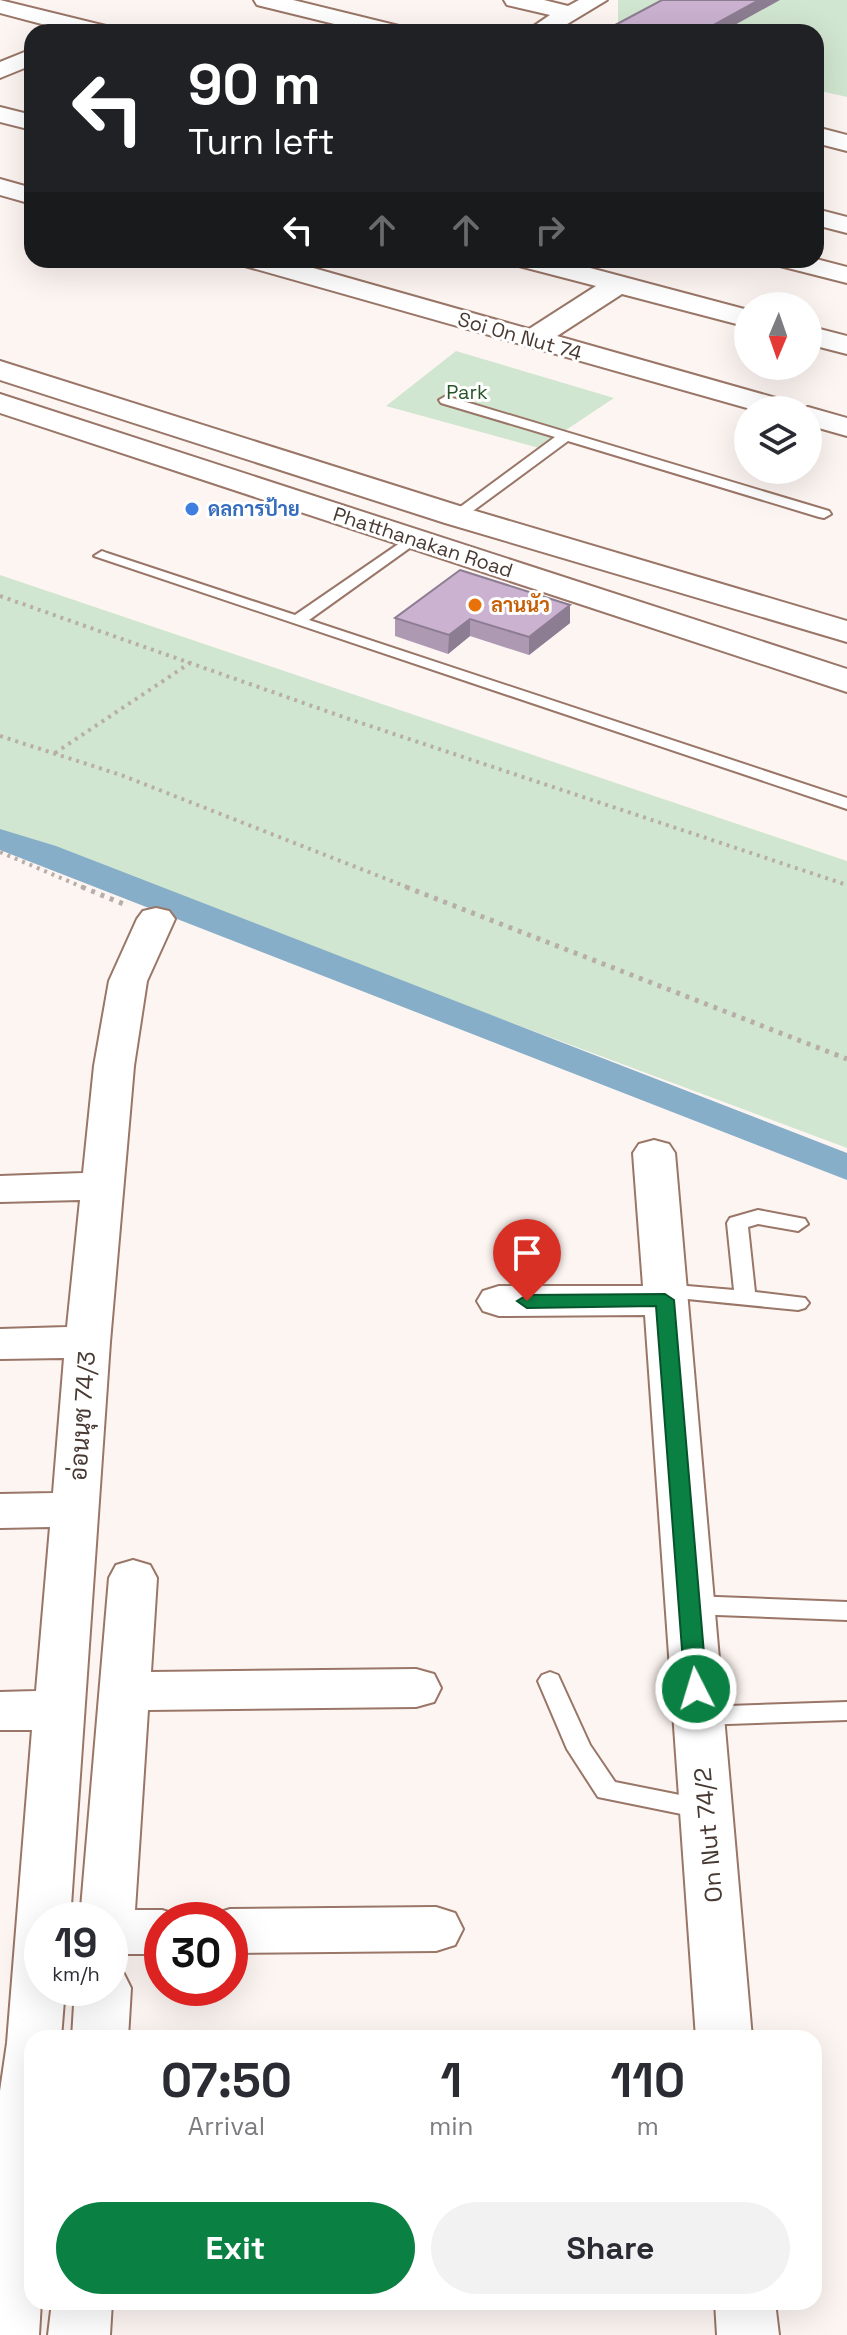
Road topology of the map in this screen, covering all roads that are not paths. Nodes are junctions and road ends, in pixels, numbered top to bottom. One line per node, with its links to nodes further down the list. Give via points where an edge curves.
1 (265, 0): 7 (street)
2 (515, 0): 5 (street)
3 (596, 0): 5 (street)
4 (0, 6): 6 (main road)
5 (573, 14): 8 (street)
6 (67, 24)
7 (362, 24)
8 (553, 24)
9 (24, 60): 10 (street)
10 (0, 71)
11 (0, 114): 12 (street)
12 (24, 121)
13 (824, 137): 14 (street)
14 (847, 143)
15 (0, 187): 16 (street)
16 (24, 194)
17 (824, 219): 18 (main road)
18 (847, 225)
19 (283, 268): 26 (street, Soi On Nut 74)
20 (557, 268): 23 (street)
21 (820, 268): 22 (street)
22 (847, 275)
23 (617, 285): 24 (street); 26 (street)
24 (734, 315)
25 (822, 339): 27 (street)
26 (531, 340): 29 (street, Soi On Nut 74)
27 (847, 345)
28 (0, 370): 36 (main road, Phatthanakan Road)
29 (736, 396)
30 (446, 400): 34 (lane)
31 (0, 403): 37 (main road, Phatthanakan Road)
32 (822, 420): 33 (street)
33 (847, 427)
34 (567, 435): 35 (lane); 36 (lane)
35 (824, 514)
36 (457, 516): 40 (main road, Phatthanakan Road)
37 (413, 539): 39 (lane); 41 (main road, Phatthanakan Road)
38 (102, 556): 39 (lane)
39 (298, 620): 42 (lane)
40 (847, 632)
41 (847, 681)
42 (847, 804)
43 (156, 919): 45 (street, อ่อนนุช 74/3, via 128,981)
44 (654, 1153): 48 (street, On Nut 74/2)
45 (103, 1186): 46 (street); 52 (street, อ่อนนุช 74/3)
46 (0, 1189)
47 (798, 1224): 49 (lane, via 758,1217 737,1223)
48 (665, 1295): 49 (lane); 50 (street); 57 (street, On Nut 74/2)
49 (745, 1298): 51 (lane)
50 (499, 1301)
51 (798, 1303)
52 (88, 1342): 53 (street); 54 (street, อ่อนนุช 74/3)
53 (0, 1344)
54 (75, 1510): 55 (street); 62 (street, อ่อนนุช 74/3)
55 (0, 1511)
56 (133, 1578): 61 (street)
57 (690, 1605): 58 (lane); 65 (street, On Nut 74/2)
58 (847, 1611)
59 (550, 1681): 66 (lane, via 579,1749 607,1790)
60 (416, 1688): 61 (street)
61 (126, 1691): 68 (street)
62 (60, 1710): 63 (street); 67 (street, อ่อนนุช 74/3)
63 (0, 1711)
64 (847, 1711): 65 (lane)
65 (699, 1716): 66 (street, On Nut 74/2)
66 (706, 1809): 75 (street, On Nut 74/2)
67 (44, 1902)
68 (108, 1902)
69 (436, 1929): 70 (street)
70 (248, 1931)
71 (36, 2006): 73 (street)
72 (102, 2006): 74 (street)
73 (34, 2030)
74 (100, 2030)
75 (723, 2030)
76 (24, 2108): 77 (street)
77 (9, 2218): 80 (street)
78 (81, 2310): 81 (street)
79 (746, 2310): 82 (street)
80 (8, 2335)
81 (79, 2335)
82 (748, 2335)

